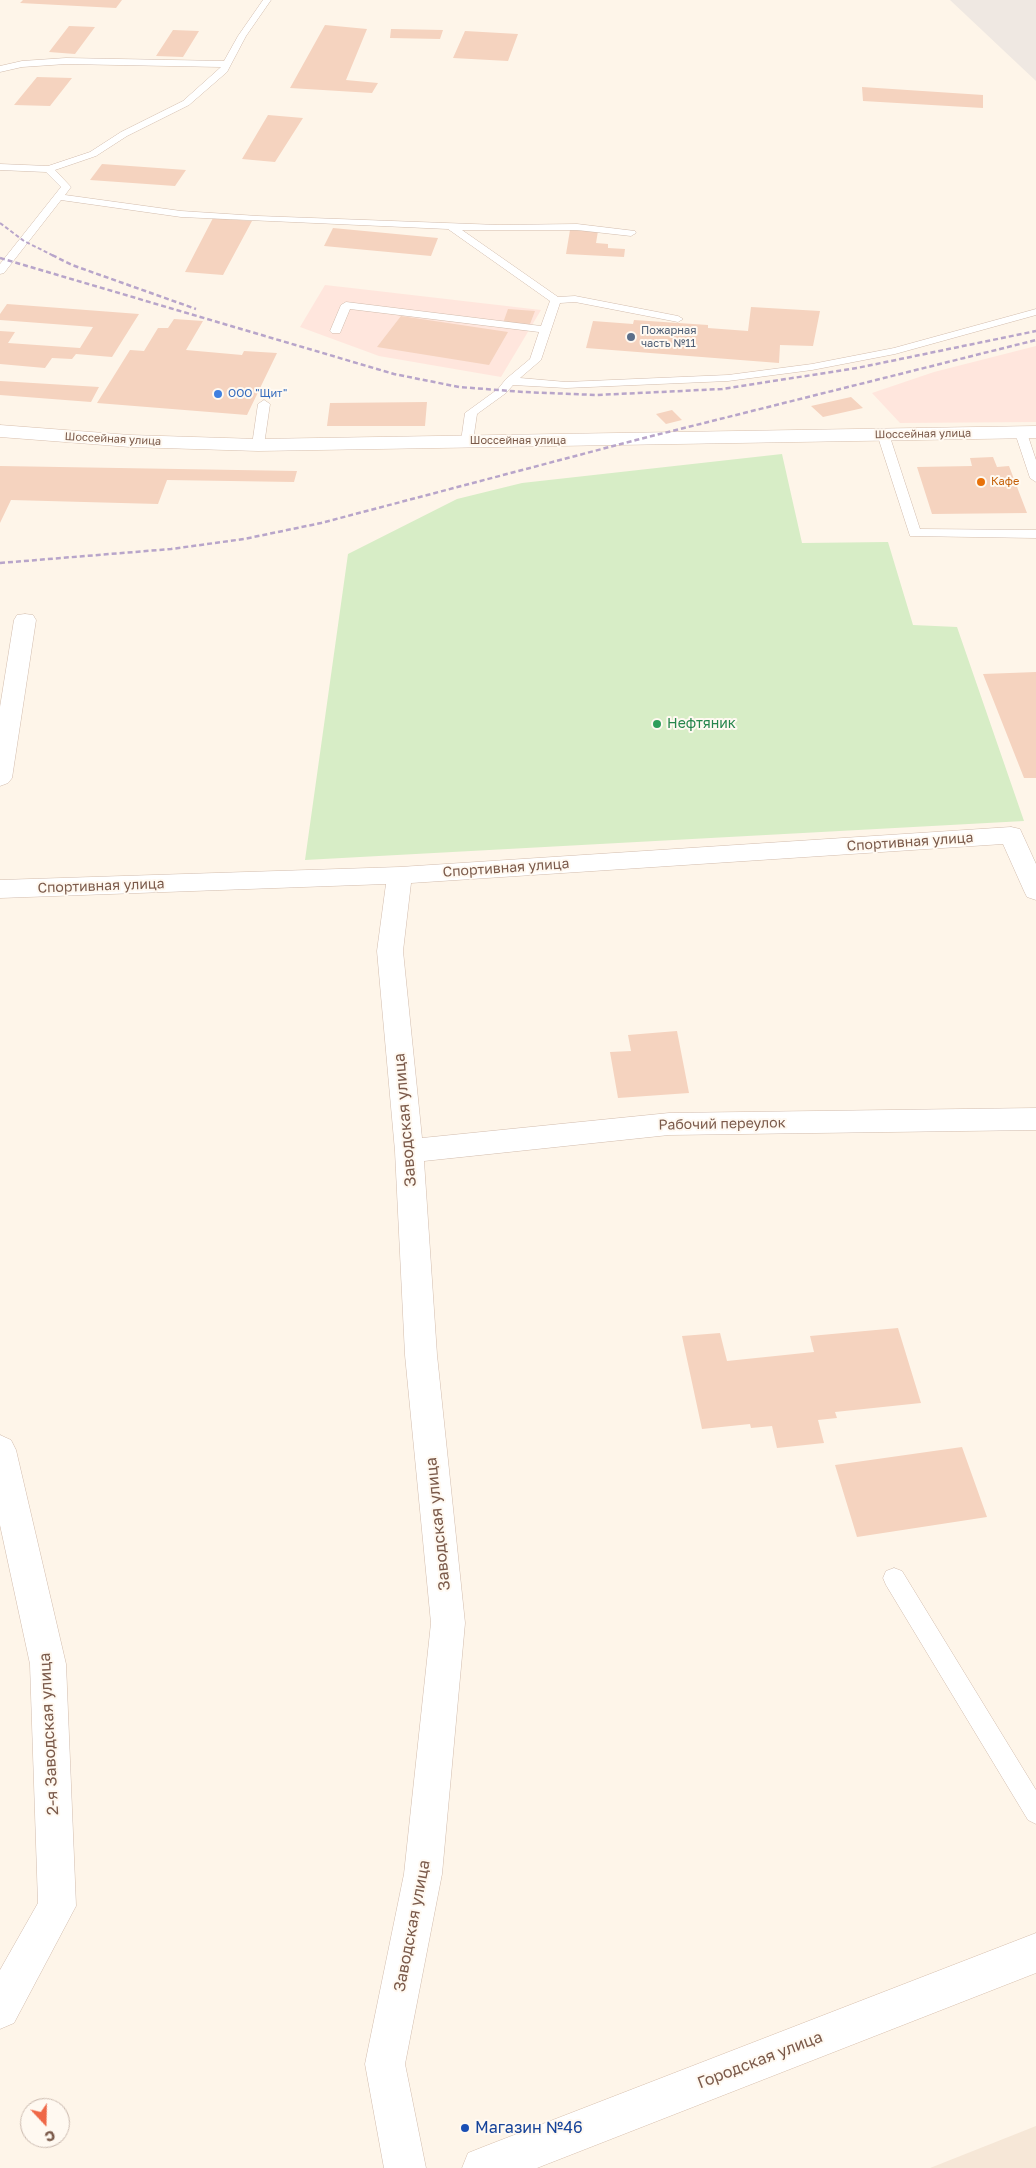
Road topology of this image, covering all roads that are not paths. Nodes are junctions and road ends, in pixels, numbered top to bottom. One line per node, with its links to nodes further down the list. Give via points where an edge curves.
1 (267, 0): 2 (lane)
2 (226, 64): 3 (lane, via 66,62 22,64); 5 (lane, via 224,70 186,103 124,134 93,154)
3 (0, 69)
4 (0, 166): 5 (lane)
5 (49, 169): 6 (lane, via 66,187)
6 (58, 197): 7 (lane, via 181,214); 9 (lane, via 12,248)
7 (448, 225): 8 (lane, via 577,227); 10 (lane)
8 (631, 233)
9 (0, 270)
10 (556, 300): 12 (lane, via 574,299); 13 (lane)
11 (1036, 312): 15 (lane, via 895,351 812,367 728,378 566,385)
12 (678, 319)
13 (547, 330): 14 (lane, via 346,305); 15 (lane, via 535,360)
14 (336, 331)
15 (510, 381): 20 (lane, via 502,391 471,413)
16 (264, 404): 21 (lane)
17 (0, 431): 21 (street, Шоссейная улица, via 130,441)
18 (1029, 432): 19 (street, Шоссейная улица); 22 (lane)
19 (883, 434): 20 (street, Шоссейная улица); 23 (lane, via 915,534)
20 (467, 442): 21 (street, Шоссейная улица)
21 (258, 445)
22 (1036, 478)
23 (1036, 534)
24 (25, 620): 25 (street)
25 (0, 778)
26 (400, 875): 27 (street, Спортивная улица); 28 (street, Спортивная улица, via 1010,835); 30 (street, Заводская улица, via 390,951)
27 (0, 889)
28 (1036, 891)
29 (1036, 1119): 30 (street, Рабочий переулок, via 669,1124)
30 (409, 1151): 36 (street, Заводская улица, via 421,1355 448,1622 423,1874 385,2064)
31 (0, 1450): 35 (street, 2-я Заводская улица, via 48,1664 57,1906)
32 (894, 1578): 33 (lane)
33 (1036, 1812)
34 (1036, 1952): 37 (street, Городская улица)
35 (0, 2009)
36 (405, 2168)
37 (484, 2168)

